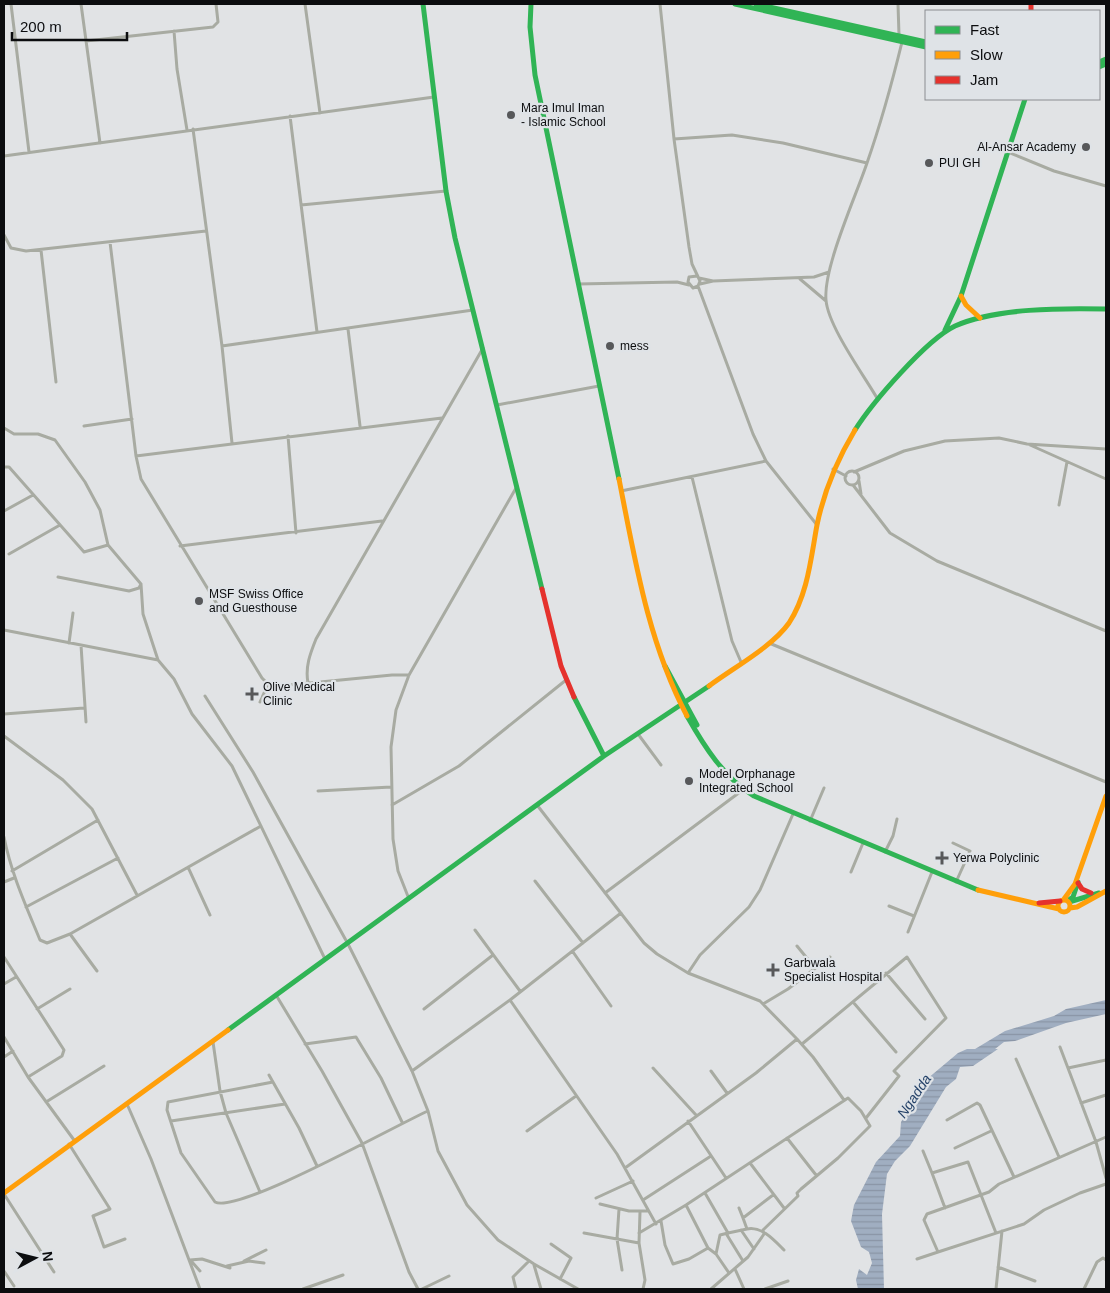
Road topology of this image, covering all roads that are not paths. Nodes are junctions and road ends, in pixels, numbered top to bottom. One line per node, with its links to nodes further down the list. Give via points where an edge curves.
1 (11, 4): 27 (street)
2 (81, 4): 13 (street)
3 (216, 4): 11 (street, via 218,22 213,27)
4 (305, 4): 21 (street)
5 (423, 4): 19 (street)
6 (531, 4): 45 (street, via 535,75)
7 (660, 4): 25 (street)
8 (735, 4): 14 (street)
9 (756, 4): 12 (street)
10 (898, 4): 12 (street)
11 (174, 32): 13 (street); 24 (street)
12 (899, 34): 15 (street)
13 (86, 41): 26 (street)
14 (902, 42): 16 (street); 30 (street, via 886,107)
15 (925, 42)
16 (925, 47)
17 (1106, 59): 18 (street)
18 (1103, 65)
19 (434, 97): 21 (street); 32 (street)
20 (1025, 100): 28 (street)
21 (320, 112): 22 (street)
22 (290, 116): 23 (street); 33 (street)
23 (193, 129): 24 (street); 34 (street)
24 (188, 130): 26 (street)
25 (674, 139): 30 (street, via 732,135 783,143); 38 (street)
26 (100, 142): 27 (street)
27 (30, 152): 29 (street)
28 (1006, 152): 31 (street, via 1054,171); 49 (street)
29 (4, 156)
30 (867, 163): 39 (street)
31 (1106, 186)
32 (446, 190): 33 (street); 53 (street)
33 (301, 205): 56 (street)
34 (206, 231): 36 (street); 58 (street)
35 (4, 235): 37 (street, via 11,248)
36 (110, 242): 37 (street); 65 (street)
37 (42, 250): 60 (street)
38 (692, 264): 40 (street); 41 (street)
39 (830, 271): 42 (street, via 821,276); 51 (street)
40 (690, 277): 41 (street); 44 (street); 46 (street)
41 (698, 277): 43 (street); 47 (street)
42 (800, 278): 43 (street); 51 (street)
43 (713, 281): 47 (street)
44 (676, 282): 45 (street); 46 (street)
45 (578, 284): 61 (street)
46 (689, 284): 48 (street)
47 (699, 285): 48 (street); 50 (street)
48 (693, 288): 50 (street)
49 (961, 296): 54 (street); 57 (street)
50 (701, 298): 74 (street)
51 (826, 301): 62 (street, via 832,320)
52 (1106, 309): 54 (street)
53 (474, 310): 55 (street); 59 (street)
54 (980, 318): 57 (street)
55 (348, 329): 56 (street); 67 (street)
56 (317, 332): 58 (street)
57 (945, 332): 62 (street)
58 (222, 346): 70 (street)
59 (483, 348): 63 (street); 64 (street)
60 (56, 382)
61 (599, 386): 63 (street); 86 (street)
62 (877, 398): 77 (street, via 852,433)
63 (497, 405): 85 (street)
64 (442, 418): 67 (street); 91 (street)
65 (132, 419): 66 (street); 73 (street)
66 (84, 426)
67 (360, 426): 69 (street)
68 (4, 428): 95 (street, via 14,434 38,434 55,440 85,482 100,510)
69 (288, 436): 70 (street); 94 (street)
70 (232, 443): 73 (street)
71 (1027, 444): 72 (street); 75 (street); 78 (street, via 999,438 945,441 904,450)
72 (1106, 449)
73 (136, 456): 96 (street, via 141,479)
74 (766, 461): 81 (street); 92 (street)
75 (1066, 462): 82 (street); 89 (street)
76 (4, 467): 87 (street, via 9,467)
77 (833, 468): 80 (street); 92 (street)
78 (866, 468): 79 (street); 83 (street)
79 (854, 472): 80 (street); 83 (street)
80 (846, 476): 84 (street, via 847,482)
81 (692, 477): 86 (street); 107 (street, via 732,641)
82 (1106, 478)
83 (859, 479): 84 (street); 88 (street)
84 (853, 485): 88 (street)
85 (517, 487): 108 (street); 109 (street)
86 (621, 491): 114 (street, via 650,630)
87 (33, 495): 90 (street); 93 (street)
88 (862, 498): 102 (street, via 890,533 914,549)
89 (1059, 505)
90 (4, 511)
91 (383, 521): 94 (street); 110 (street, via 316,639 309,657)
92 (817, 525): 103 (street, via 798,611 790,624)
93 (60, 526): 95 (street, via 84,552); 97 (street)
94 (296, 533): 96 (street)
95 (108, 544): 99 (street)
96 (180, 546): 111 (street)
97 (9, 554)
98 (58, 577): 99 (street, via 129,591)
99 (141, 584): 106 (street, via 143,614)
100 (73, 613): 104 (street)
101 (4, 630): 104 (street)
102 (1106, 631)
103 (769, 642): 107 (street); 122 (street)
104 (69, 643): 105 (street)
105 (81, 645): 106 (street); 115 (street)
106 (158, 660): 134 (street, via 174,680 192,714 226,756)
107 (741, 662): 114 (street)
108 (409, 675): 110 (street); 123 (street, via 396,710 391,747)
109 (566, 680): 120 (street); 129 (street, via 459,766)
110 (308, 683): 111 (street)
111 (268, 684): 113 (street)
112 (204, 696): 167 (street, via 253,772)
113 (260, 702)
114 (683, 704): 118 (street); 125 (street, via 714,757)
115 (84, 708): 116 (street); 117 (street)
116 (4, 714)
117 (86, 722)
118 (638, 734): 120 (street); 121 (street)
119 (4, 736): 132 (street, via 63,780 92,809)
120 (604, 756): 128 (street)
121 (661, 765)
122 (1106, 782)
123 (391, 787): 126 (street); 129 (street)
124 (824, 788): 133 (street)
125 (744, 789): 130 (street); 151 (street)
126 (318, 791)
127 (1106, 796): 144 (street)
128 (537, 805): 151 (street); 154 (street)
129 (392, 806): 154 (street, via 398,871)
130 (793, 814): 133 (street); 176 (street, via 760,890 749,907 700,955)
131 (897, 819): 138 (street)
132 (98, 820): 139 (street); 141 (street)
133 (810, 822): 136 (street)
134 (261, 825): 140 (street); 173 (street)
135 (4, 836): 141 (street)
136 (863, 843): 138 (street); 142 (street)
137 (953, 843): 149 (street, via 970,851)
138 (884, 853): 143 (street)
139 (118, 858): 153 (street); 158 (street)
140 (188, 867): 153 (street); 161 (street)
141 (12, 871): 145 (street)
142 (851, 872)
143 (932, 872): 149 (street); 162 (street)
144 (1077, 874): 146 (street); 155 (street)
145 (14, 878): 148 (street); 158 (street)
146 (1078, 880): 152 (street, via 1082,889); 155 (street, via 1074,897)
147 (535, 881): 166 (street)
148 (4, 882)
149 (956, 882): 156 (street)
150 (1104, 891): 152 (street); 155 (street, via 1082,905)
151 (605, 893): 160 (street)
152 (1092, 894): 155 (street)
153 (137, 895): 165 (street)
154 (409, 899): 167 (street)
155 (1066, 902): 156 (street); 159 (street); 159 (street, via 1065,912)
156 (1033, 904): 159 (street)
157 (889, 906): 162 (street)
158 (26, 907): 165 (street, via 43,942)
159 (1059, 909)
160 (620, 913): 166 (street); 176 (street, via 644,943)
161 (210, 915)
162 (914, 916): 164 (street)
163 (475, 930): 170 (street)
164 (908, 932)
165 (70, 934): 175 (street)
166 (582, 943): 169 (street)
167 (348, 944): 173 (street); 204 (street)
168 (797, 946): 174 (street)
169 (573, 952): 181 (street); 186 (street)
170 (493, 956): 181 (street); 188 (street)
171 (4, 957): 178 (street)
172 (830, 957): 174 (street)
173 (326, 960): 182 (street)
174 (815, 968): 185 (street)
175 (97, 971)
176 (688, 973): 185 (street)
177 (886, 973): 184 (street); 189 (street); 221 (street, via 907,957 946,1018 894,1071 899,1076)
178 (16, 977): 179 (street); 187 (street)
179 (4, 984)
180 (70, 989): 187 (street)
181 (520, 991): 183 (street)
182 (276, 995): 192 (street); 193 (street)
183 (510, 1000): 204 (street); 212 (street)
184 (853, 1002): 194 (street); 197 (street)
185 (763, 1004): 191 (street)
186 (611, 1006)
187 (37, 1009): 207 (street, via 64,1054)
188 (424, 1009)
189 (925, 1020)
190 (4, 1037): 196 (street)
191 (797, 1038): 194 (street); 210 (street)
192 (214, 1042): 209 (street); 215 (street)
193 (305, 1044): 225 (street, via 356,1037); 232 (street)
194 (802, 1044): 213 (street)
195 (1060, 1047): 203 (street)
196 (12, 1052): 198 (street); 207 (street)
197 (896, 1052)
198 (4, 1057)
199 (1016, 1059): 236 (street)
200 (1106, 1060): 203 (street)
201 (104, 1066): 214 (street)
202 (653, 1068): 220 (street)
203 (1068, 1068): 217 (street)
204 (412, 1071): 218 (street)
205 (711, 1071): 210 (street)
206 (269, 1075): 208 (street)
207 (28, 1077): 214 (street)
208 (273, 1082): 209 (street); 216 (street)
209 (220, 1091): 219 (street); 223 (street, via 168,1102)
210 (727, 1093): 220 (street)
211 (1106, 1095): 217 (street)
212 (576, 1096): 226 (street); 239 (street)
213 (844, 1100): 221 (street, via 848,1098); 229 (street)
214 (46, 1102): 230 (street)
215 (127, 1104): 230 (street); 284 (street)
216 (285, 1104): 219 (street); 238 (street)
217 (1081, 1104): 231 (street)
218 (428, 1111): 225 (street); 286 (street, via 438,1150 467,1205 498,1240)
219 (226, 1113): 223 (street); 247 (street)
220 (696, 1115): 224 (street)
221 (866, 1118): 241 (street, via 870,1126)
222 (947, 1120): 227 (street, via 977,1103)
223 (170, 1121): 247 (street, via 181,1153 215,1202 232,1202)
224 (688, 1121): 235 (street); 239 (street)
225 (402, 1122): 232 (street)
226 (526, 1131)
227 (991, 1131): 233 (street); 242 (street)
228 (1106, 1137): 231 (street)
229 (787, 1138): 237 (street); 241 (street)
230 (72, 1142): 248 (street); 273 (street, via 110,1209 93,1216 104,1246)
231 (1096, 1142): 236 (street); 244 (street)
232 (362, 1143): 238 (street); 306 (street)
233 (955, 1148)
234 (923, 1151): 240 (street)
235 (712, 1156): 243 (street); 253 (street)
236 (1059, 1158): 242 (street)
237 (750, 1163): 243 (street); 251 (street)
238 (317, 1166): 247 (street)
239 (626, 1168): 245 (street)
240 (932, 1174): 250 (street, via 968,1162); 258 (street)
241 (816, 1176): 257 (street)
242 (1014, 1177): 250 (street)
243 (726, 1178): 249 (street)
244 (1106, 1178)
245 (633, 1181): 252 (street); 253 (street)
246 (1106, 1184): 267 (street, via 1044,1210 1024,1224)
247 (260, 1192)
248 (4, 1193): 296 (street)
249 (705, 1193): 255 (street); 270 (street)
250 (982, 1194): 258 (street); 271 (street)
251 (772, 1195): 257 (street); 262 (street)
252 (596, 1198)
253 (643, 1200): 260 (street)
254 (600, 1204): 259 (street)
255 (686, 1206): 263 (street); 277 (street)
256 (739, 1208): 262 (street)
257 (784, 1208): 272 (street, via 762,1230)
258 (944, 1208): 281 (street, via 924,1216)
259 (620, 1209): 261 (street); 274 (street)
260 (648, 1211): 261 (street); 264 (street)
261 (640, 1212): 269 (street)
262 (743, 1218): 265 (street)
263 (661, 1221): 264 (street); 277 (street, via 673,1264)
264 (656, 1224): 269 (street)
265 (748, 1229): 266 (street); 272 (street, via 756,1228)
266 (741, 1230): 270 (street); 278 (street)
267 (1002, 1231): 271 (street); 291 (street)
268 (584, 1233): 274 (street)
269 (640, 1233): 275 (street)
270 (728, 1233): 282 (street, via 720,1235); 287 (street)
271 (996, 1233): 281 (street)
272 (764, 1234): 278 (street); 280 (street)
273 (125, 1238)
274 (617, 1240): 275 (street); 293 (street)
275 (639, 1243): 311 (street, via 645,1280)
276 (551, 1244): 300 (street, via 571,1258)
277 (708, 1248): 282 (street)
278 (754, 1248): 287 (street)
279 (266, 1250): 288 (street)
280 (784, 1250)
281 (938, 1252): 283 (street)
282 (716, 1254): 297 (street)
283 (917, 1259)
284 (190, 1260): 288 (street, via 202,1259 228,1267); 295 (street); 304 (street)
285 (1106, 1260): 316 (street, via 1103,1258 1097,1262)
286 (529, 1261): 290 (street); 308 (street, via 512,1277)
287 (743, 1261): 292 (street)
288 (238, 1263): 289 (street)
289 (264, 1263)
290 (534, 1264): 300 (street); 309 (street)
291 (998, 1267): 302 (street); 315 (street)
292 (735, 1268): 297 (street); 313 (street)
293 (622, 1270)
294 (4, 1271): 303 (street)
295 (200, 1271)
296 (54, 1272)
297 (729, 1273): 312 (street)
298 (343, 1275): 305 (street)
299 (449, 1276): 307 (street)
300 (560, 1279): 310 (street)
301 (788, 1281): 314 (street)
302 (1035, 1281)
303 (14, 1286)
304 (200, 1289)
305 (303, 1289)
306 (418, 1289)
307 (422, 1289)
308 (516, 1289)
309 (541, 1289)
310 (578, 1289)
311 (643, 1289)
312 (711, 1289)
313 (744, 1289)
314 (765, 1289)
315 (996, 1289)
316 (1084, 1289)

